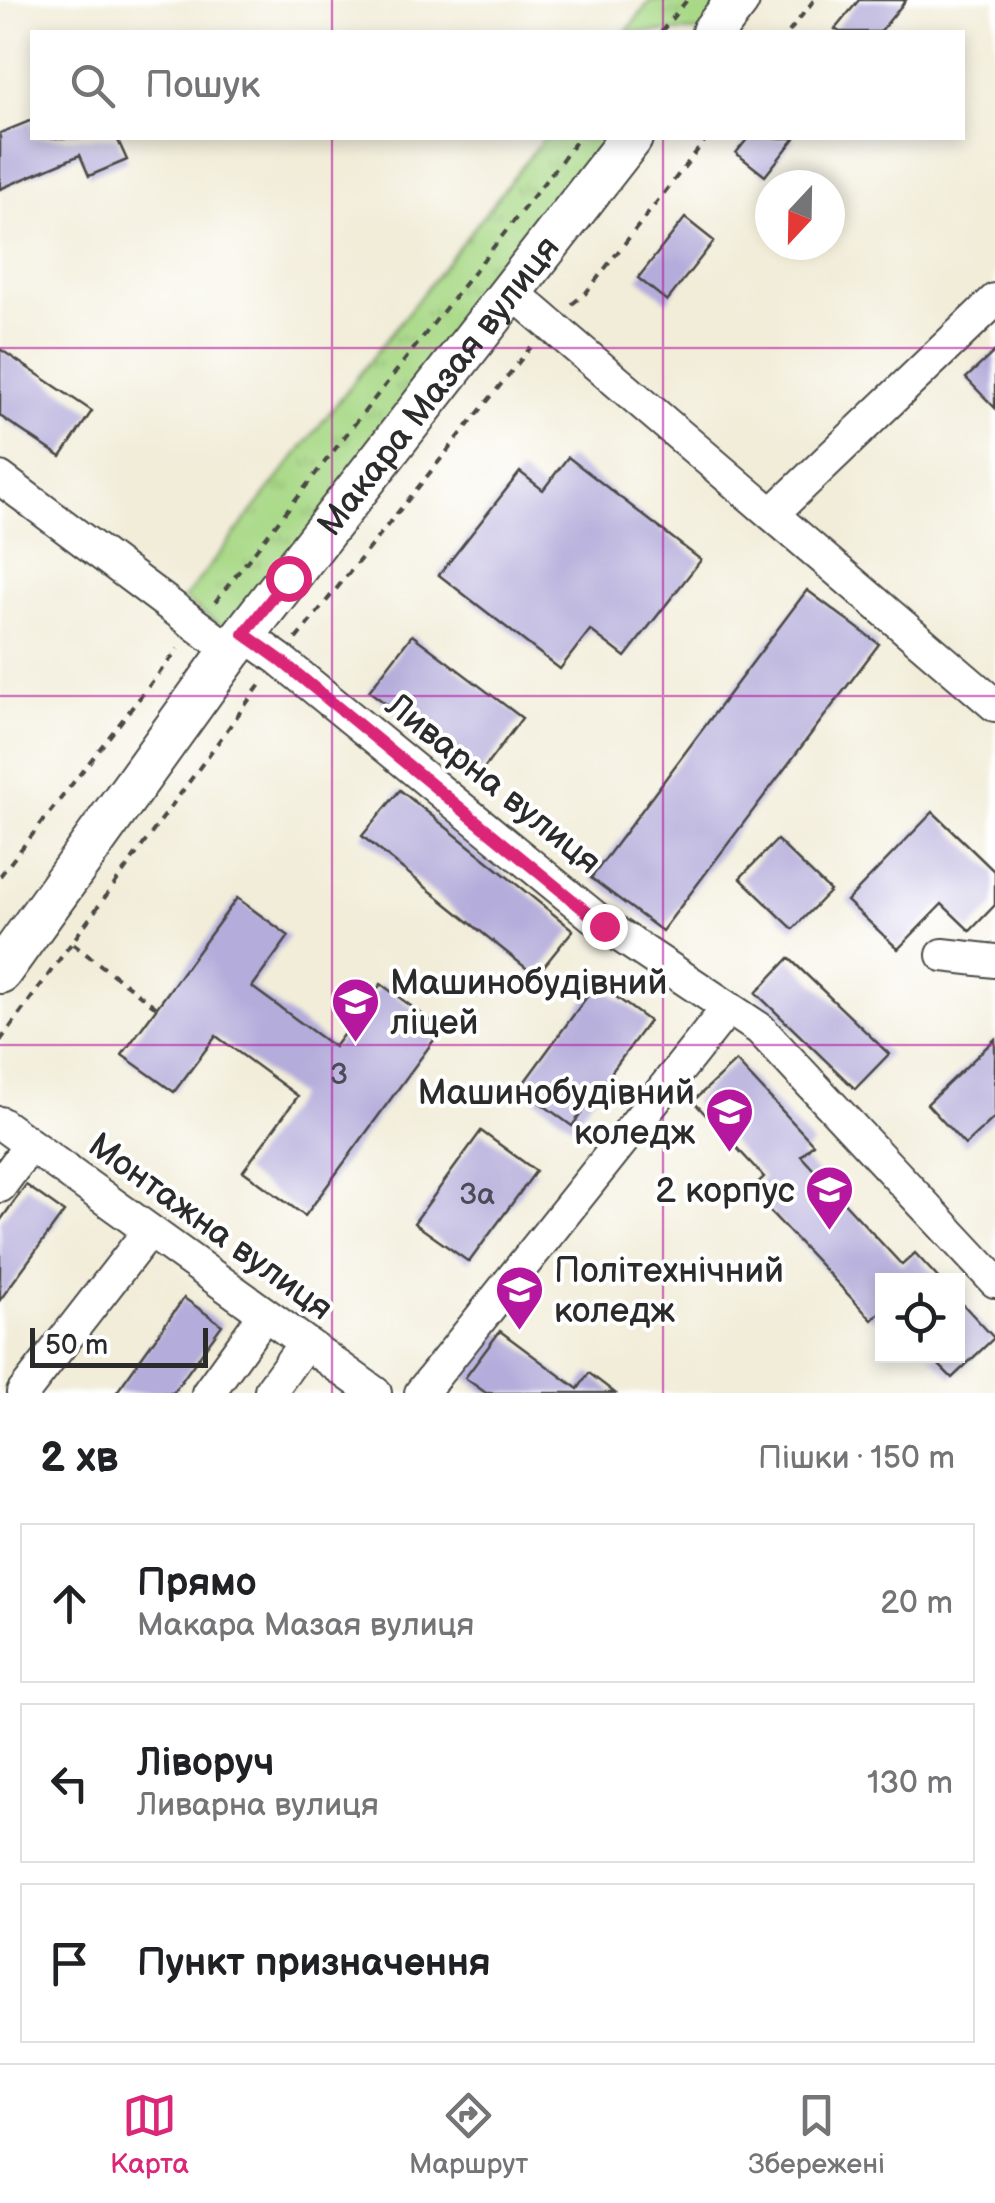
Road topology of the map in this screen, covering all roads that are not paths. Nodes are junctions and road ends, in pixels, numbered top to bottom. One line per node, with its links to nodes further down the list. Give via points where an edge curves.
1 (738, 0): 2 (main road)
2 (715, 30)
3 (629, 140): 4 (main road, Макара Мазая вулиця)
4 (511, 292): 7 (street); 8 (main road, Макара Мазая вулиця)
5 (995, 300): 7 (street)
6 (0, 478): 8 (street, Ливарна вулиця, via 197,625)
7 (772, 514): 9 (street)
8 (238, 642): 12 (main road, Макара Мазая вулиця); 13 (street, Ливарна вулиця, via 279,659 604,926)
9 (995, 705)
10 (942, 955): 11 (street)
11 (995, 961)
12 (0, 972)
13 (728, 1008): 18 (street, Ливарна вулиця, via 760,1028); 25 (street)
14 (0, 1124): 15 (street, Монтажна вулиця)
15 (30, 1145): 16 (street); 17 (street, Монтажна вулиця)
16 (0, 1186)
17 (149, 1231): 19 (street, Монтажна вулиця); 22 (street)
18 (995, 1281)
19 (265, 1314): 20 (street, Монтажна вулиця); 23 (street)
20 (305, 1343): 21 (street); 24 (street, Монтажна вулиця)
21 (271, 1390)
22 (23, 1393)
23 (208, 1393)
24 (375, 1393)
25 (421, 1393)

